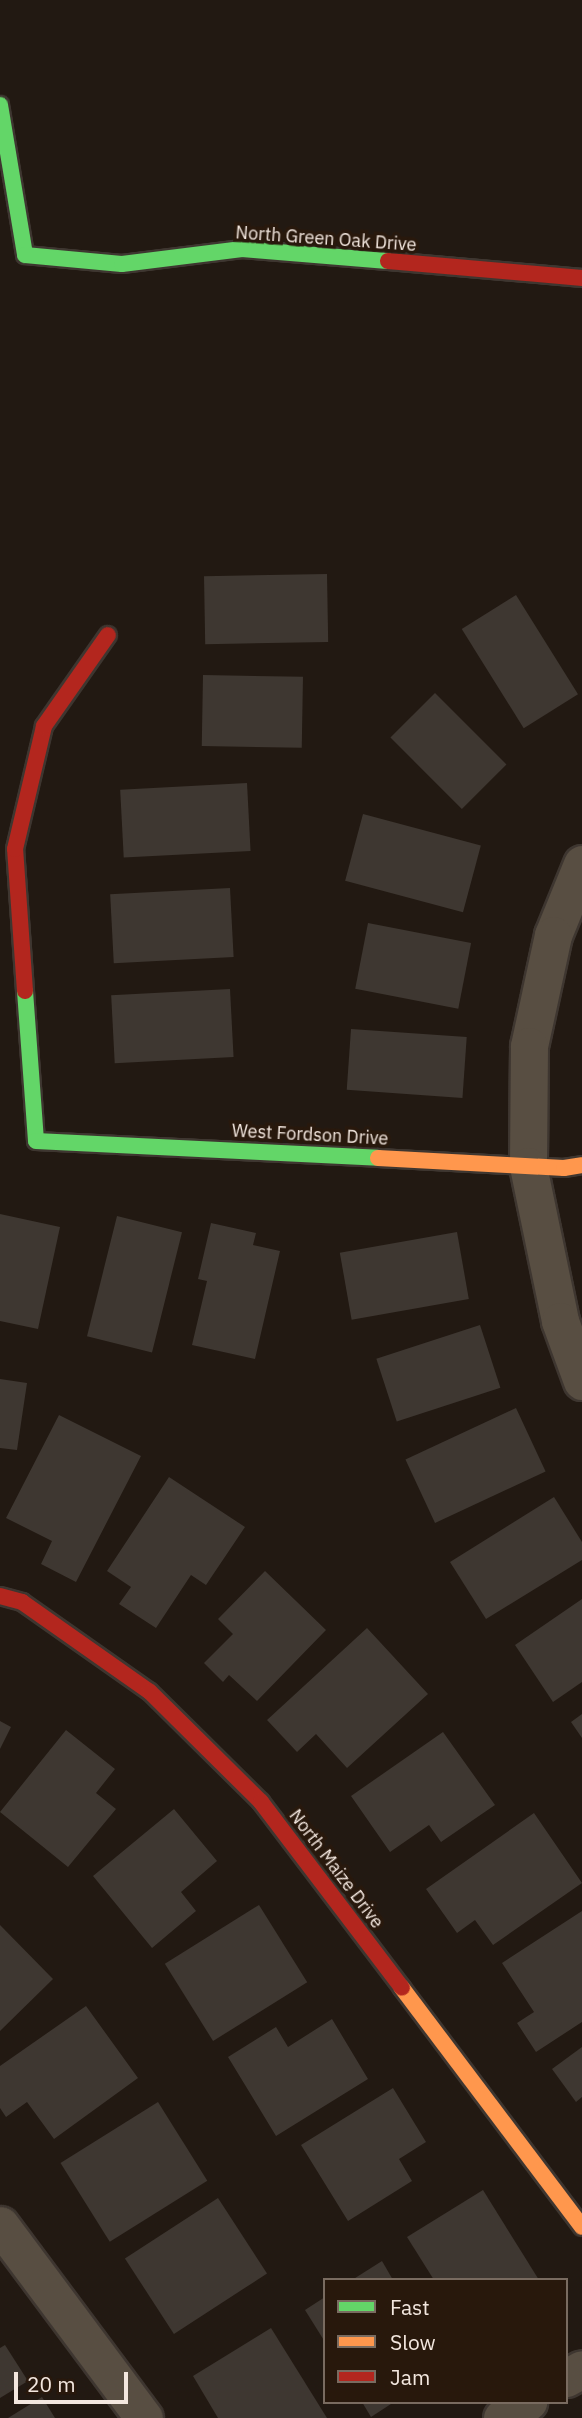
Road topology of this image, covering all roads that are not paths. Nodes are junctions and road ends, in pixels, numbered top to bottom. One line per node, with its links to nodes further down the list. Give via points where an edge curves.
1 (0, 105): 2 (street, North Green Oak Drive, via 25,255 122,264 242,249)
2 (582, 278)
3 (108, 635): 4 (street, via 44,726)
4 (8, 849): 7 (street, West Fordson Drive, via 36,1141)
5 (582, 864): 7 (street, via 553,935 529,1045)
6 (582, 1165): 7 (street, West Fordson Drive)
7 (528, 1166): 8 (street, via 560,1321)
8 (582, 1381)
9 (0, 1596): 11 (street, North Maize Drive, via 22,1602 150,1692 261,1802)
10 (0, 2225): 13 (street)
11 (582, 2227)
12 (525, 2404): 14 (street)
13 (144, 2418)
14 (502, 2418)

